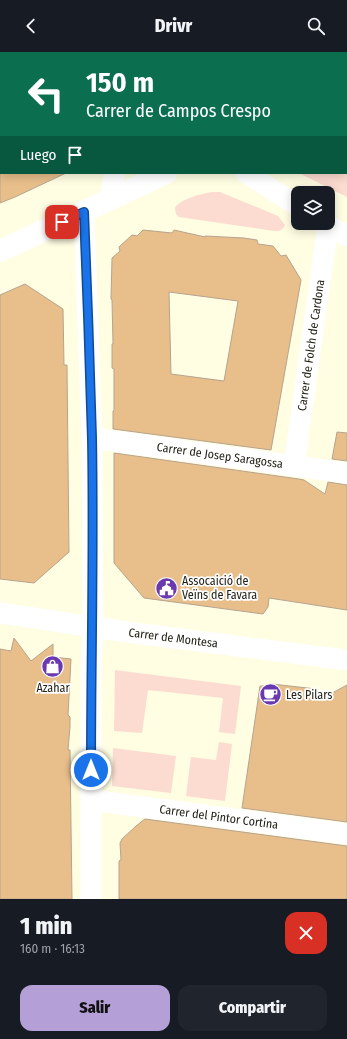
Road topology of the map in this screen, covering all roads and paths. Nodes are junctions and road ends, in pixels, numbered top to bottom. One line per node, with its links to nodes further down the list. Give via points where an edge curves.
1 (115, 174): 4 (street)
2 (164, 174): 4 (street)
3 (248, 174): 5 (street)
4 (109, 200): 6 (street)
5 (291, 202)
6 (84, 212): 10 (street); 11 (street)
7 (335, 229): 9 (street)
8 (325, 230): 12 (street, Carrer de Folch de Cardona)
9 (347, 236)
10 (0, 251)
11 (92, 438): 12 (street, Carrer de Josep Saragossa); 15 (street)
12 (294, 466): 13 (street, Carrer de Josep Saragossa)
13 (347, 473)
14 (0, 613): 15 (street, Carrer de Montesa)
15 (93, 627): 16 (street, Carrer de Montesa); 17 (street)
16 (347, 660)
17 (91, 800): 18 (street, Carrer del Pintor Cortina); 19 (street)
18 (347, 834)
19 (91, 899)

